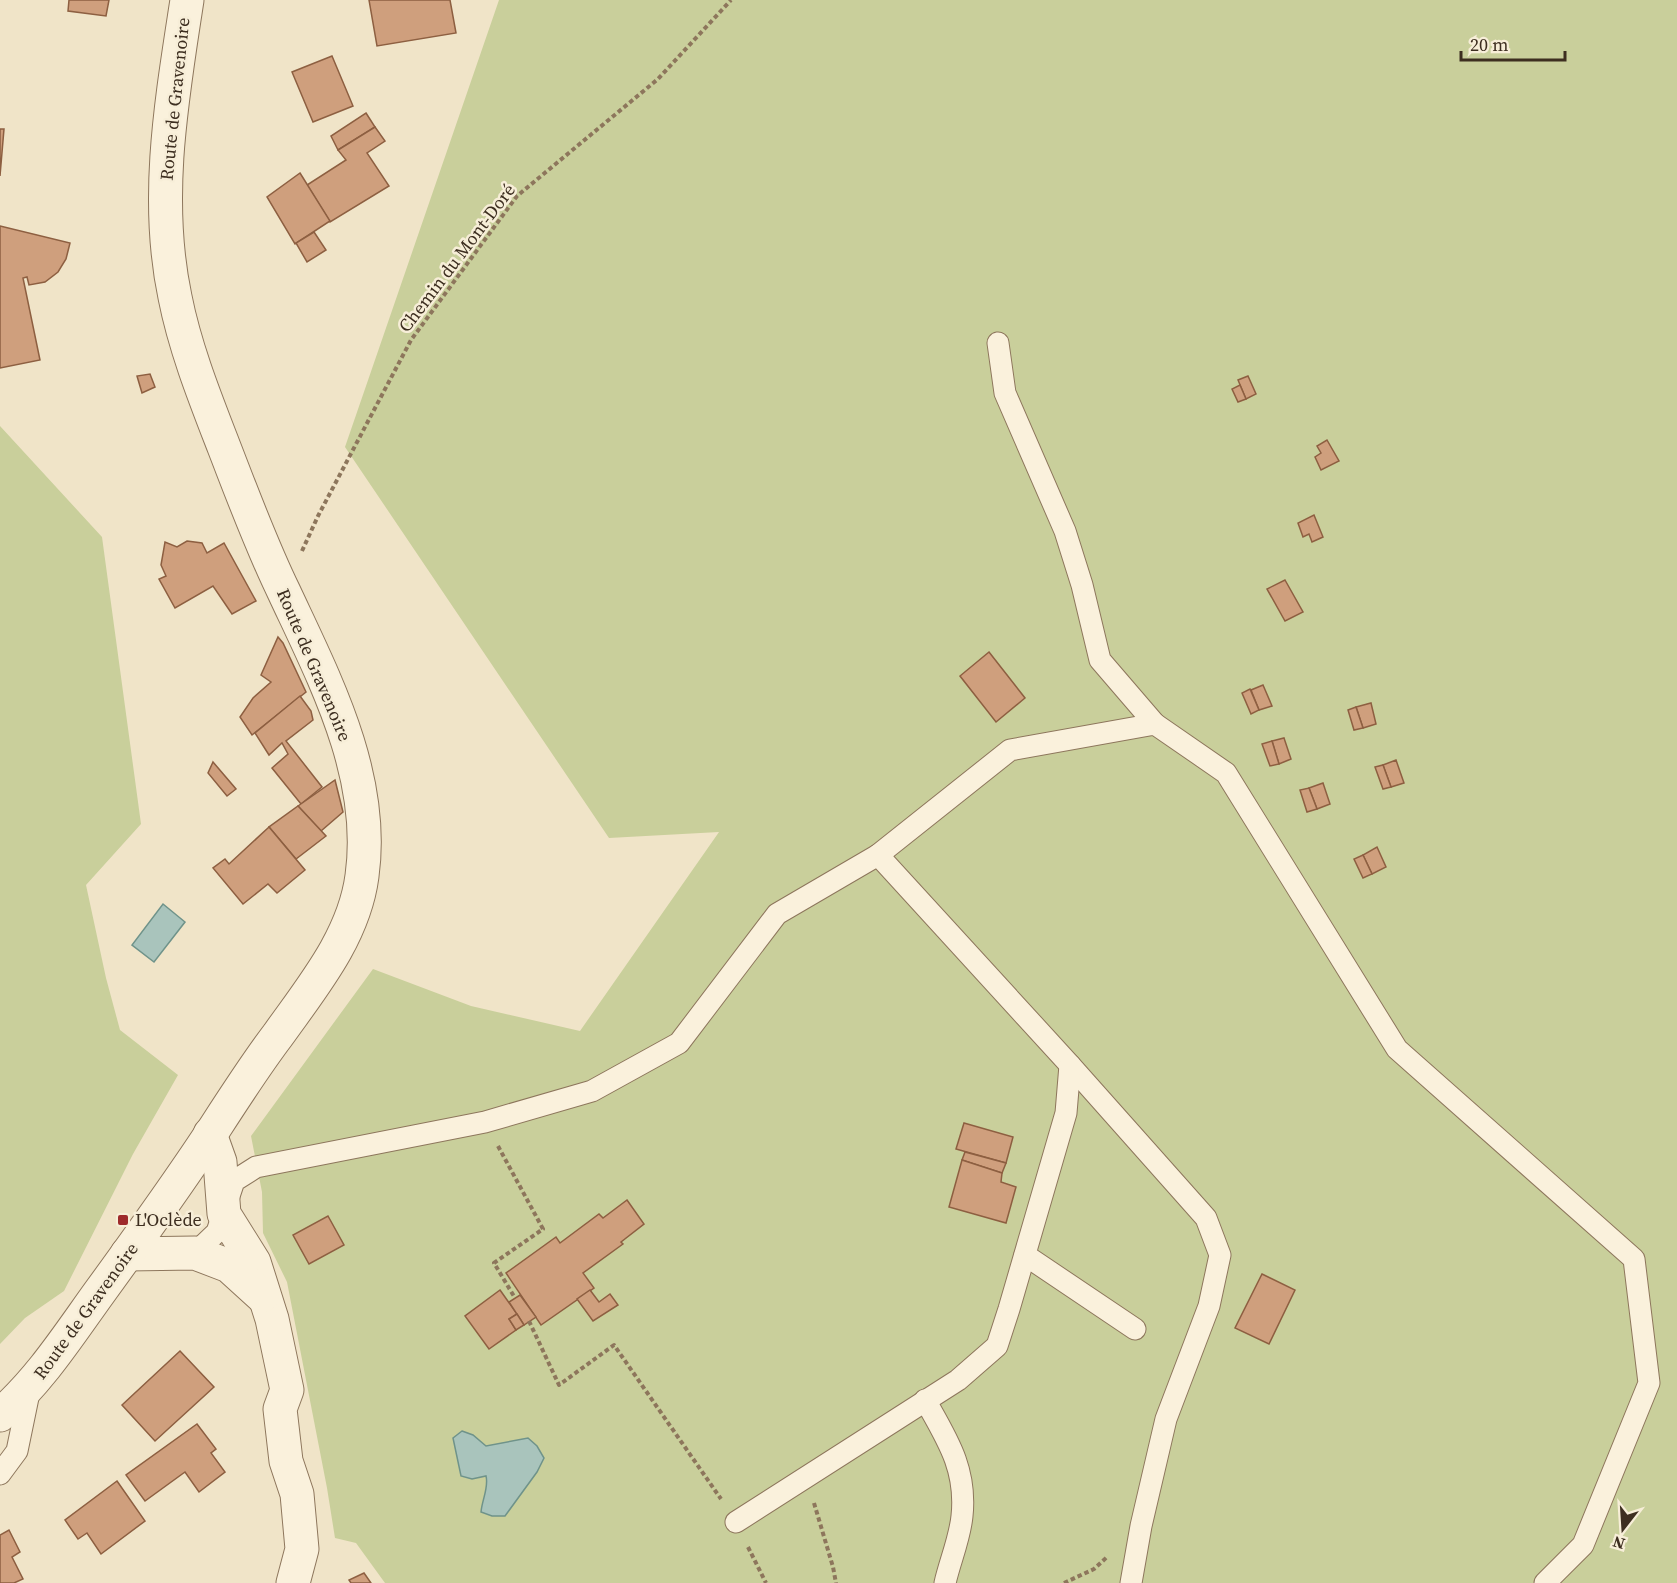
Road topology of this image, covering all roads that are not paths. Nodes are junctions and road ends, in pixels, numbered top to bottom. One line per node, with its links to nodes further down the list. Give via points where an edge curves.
1 (187, 0): 6 (street, Route de Gravenoire, via 166,157 168,248 175,298 200,384 256,530 309,643 353,758 364,825 362,878 330,962)
2 (998, 344): 3 (lane, via 1005,393 1065,531 1100,660)
3 (1155, 724): 4 (lane, via 1010,750); 21 (lane, via 1226,773 1397,1049 1634,1259 1649,1383 1583,1545)
4 (878, 855): 5 (lane); 7 (lane, via 777,914 679,1043 592,1091 485,1122 256,1167 234,1181)
5 (1070, 1065): 10 (lane, via 1065,1113); 20 (lane, via 1206,1218 1220,1256 1209,1306 1166,1419)
6 (210, 1134): 7 (street, via 220,1162); 9 (street, Route de Gravenoire)
7 (224, 1214): 8 (lane, via 217,1232); 11 (street, via 254,1262)
8 (195, 1253): 9 (street); 11 (street, via 229,1266)
9 (127, 1254): 13 (street, Route de Gravenoire)
10 (1025, 1255): 12 (lane); 14 (lane, via 997,1346 958,1380)
11 (264, 1297): 18 (street, via 287,1390 280,1409 286,1461 297,1494 302,1549)
12 (1135, 1329)
13 (31, 1387): 15 (street, Route de Gravenoire); 16 (lane, via 17,1451)
14 (925, 1400): 17 (lane); 19 (lane, via 952,1448 963,1484 962,1518)
15 (0, 1415)
16 (0, 1474)
17 (736, 1522)
18 (293, 1583)
19 (945, 1583)
20 (1131, 1583)
21 (1545, 1583)

